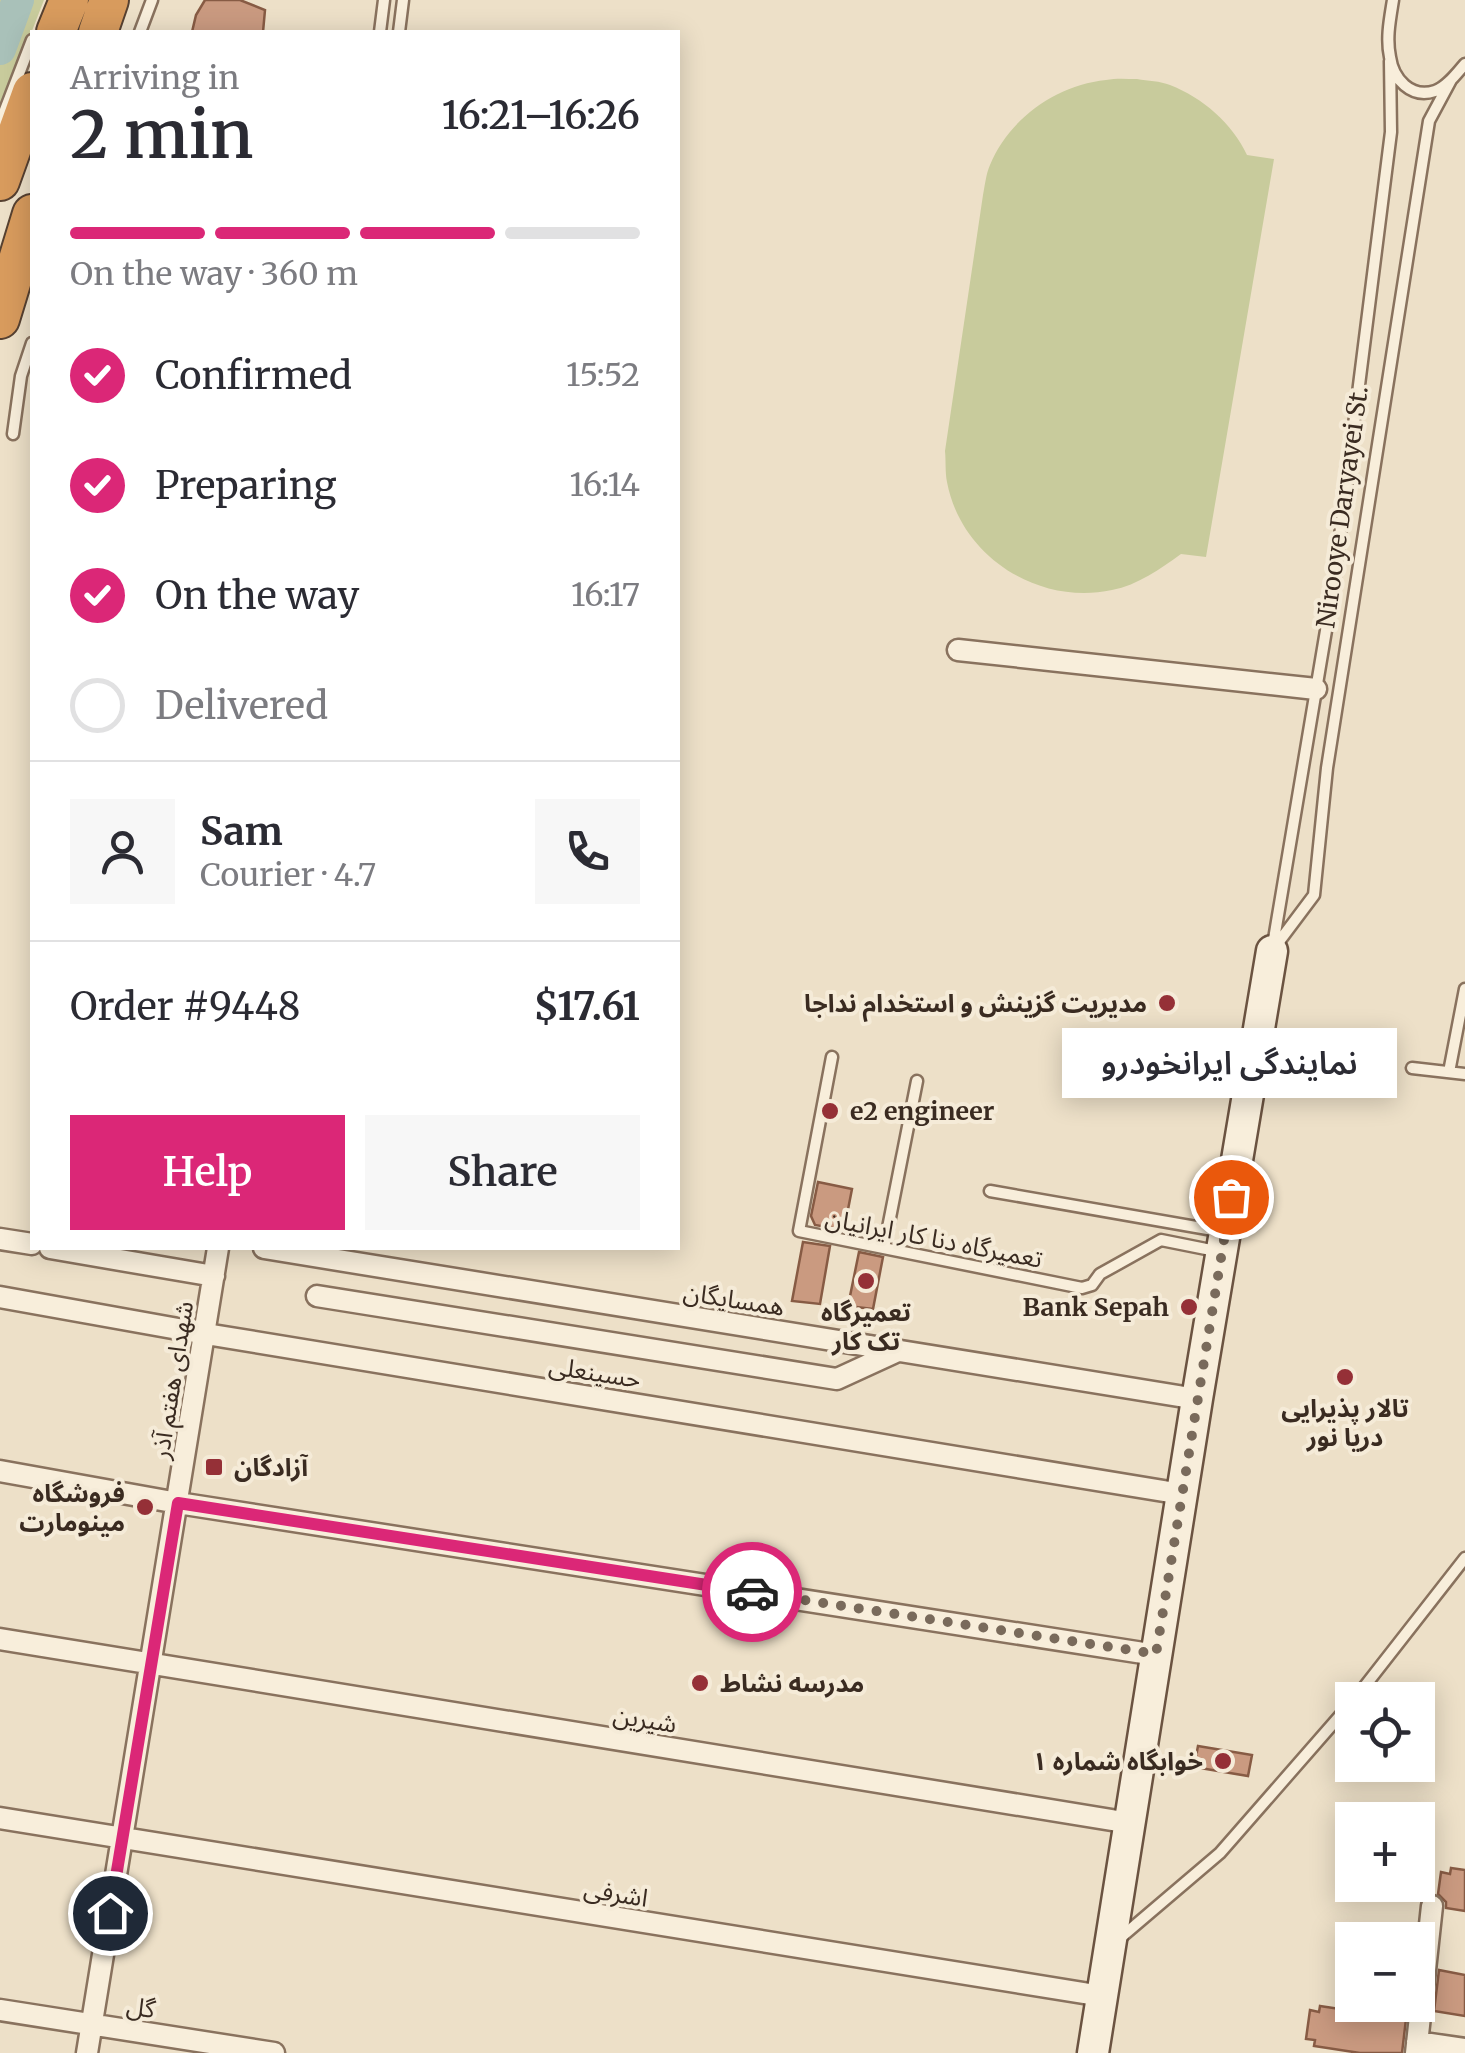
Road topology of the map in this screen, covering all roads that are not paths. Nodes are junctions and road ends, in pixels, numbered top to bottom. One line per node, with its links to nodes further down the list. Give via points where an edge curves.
1 (69, 0): 7 (highway)
2 (109, 0): 8 (highway)
3 (152, 0): 9 (lane)
4 (384, 0): 10 (lane)
5 (402, 0): 11 (lane)
6 (1392, 0): 13 (lane, Nirooye Daryayei St.)
7 (57, 30)
8 (99, 30)
9 (141, 30)
10 (380, 30)
11 (399, 30)
12 (30, 45): 17 (lane)
13 (1390, 60): 15 (lane, via 1398,82 1419,94); 24 (lane, Nirooye Daryayei St., via 1390,132)
14 (1465, 64): 15 (lane, Nirooye Daryayei St.)
15 (1451, 80): 25 (lane, Nirooye Daryayei St., via 1429,121 1326,768 1314,894)
16 (30, 98): 18 (highway)
17 (0, 123)
18 (0, 181)
19 (30, 221): 20 (highway)
20 (0, 320)
21 (30, 348): 22 (lane)
22 (12, 434)
23 (958, 650): 24 (street)
24 (1316, 689): 25 (lane, Nirooye Daryayei St.)
25 (1272, 951): 34 (main road, Nirooye Daryayei St.)
26 (1465, 989): 29 (lane)
27 (832, 1058): 36 (lane, تعمیرگاه دنا کار ایرانیان, via 799,1232)
28 (1412, 1068): 29 (lane)
29 (1449, 1072): 30 (lane)
30 (1465, 1074)
31 (916, 1082): 36 (lane)
32 (990, 1191): 34 (lane)
33 (0, 1239): 35 (street)
34 (1223, 1242): 36 (lane, تعمیرگاه دنا کار ایرانیان, via 1161,1240 1082,1288); 45 (main road, Nirooye Daryayei St.)
35 (30, 1244)
36 (884, 1248)
37 (62, 1250): 40 (street)
38 (218, 1250): 40 (street, شهدای هفتم آذر)
39 (276, 1250): 44 (street, همسایگان)
40 (214, 1276): 43 (street, شهدای هفتم آذر)
41 (316, 1296): 44 (street, via 837,1379)
42 (0, 1297): 43 (street, حسینعلی)
43 (206, 1334): 47 (street, حسینعلی); 48 (street, شهدای هفتم آذر)
44 (898, 1351): 45 (street, همسایگان)
45 (1197, 1399): 47 (main road, Nirooye Daryayei St.)
46 (0, 1471): 48 (street)
47 (1182, 1494): 51 (main road, Nirooye Daryayei St.)
48 (178, 1503): 51 (street); 52 (street, شهدای هفتم آذر)
49 (1465, 1558): 53 (lane)
50 (0, 1638): 52 (street, شیرین)
51 (1156, 1654): 56 (main road, Nirooye Daryayei St.)
52 (152, 1665): 56 (street, شیرین); 57 (street, شهدای هفتم آذر)
53 (1368, 1682)
54 (1335, 1722): 59 (lane, via 1220,1853)
55 (0, 1818): 57 (street, اشرفی)
56 (1130, 1823): 59 (main road, Nirooye Daryayei St.)
57 (123, 1838): 60 (street, اشرفی); 62 (street, شهدای هفتم آذر)
58 (1432, 1906): 63 (street)
59 (1110, 1946): 60 (main road, Nirooye Daryayei St.)
60 (1102, 1996): 67 (main road, Nirooye Daryayei St.)
61 (0, 2010): 62 (street, گل)
62 (92, 2024): 65 (street, شهدای هفتم آذر); 66 (street, گل)
63 (1416, 2047): 64 (street)
64 (1465, 2049)
65 (87, 2053)
66 (274, 2053)
67 (1093, 2053)

